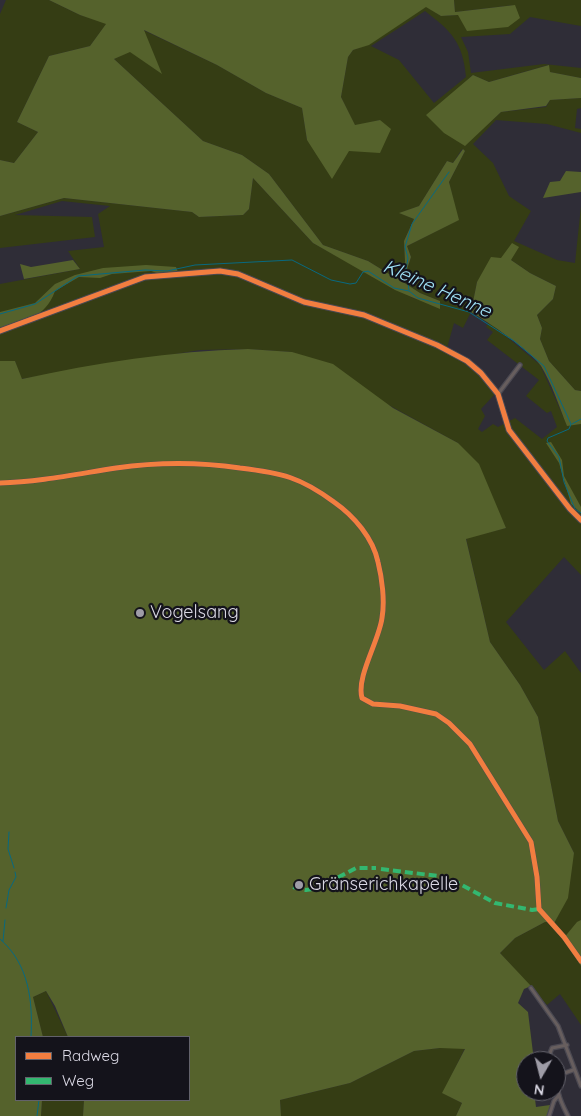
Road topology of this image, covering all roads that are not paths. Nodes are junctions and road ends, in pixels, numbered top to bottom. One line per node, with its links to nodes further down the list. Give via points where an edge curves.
1 (0, 332): 3 (street, via 145,277 225,272 255,280 309,304 358,313 437,345 470,364)
2 (520, 365): 3 (street)
3 (498, 394): 5 (street, via 509,430)
4 (0, 483): 6 (street, via 150,464 220,465 298,478 338,504 367,536 379,568 382,619 363,682 362,698 371,704 436,714 470,744 531,842 540,911)
5 (581, 520)
6 (581, 961)
7 (531, 988): 8 (street, via 558,1026)
8 (566, 1045): 9 (street); 10 (street)
9 (551, 1051)
10 (573, 1070): 11 (street); 12 (street)
11 (566, 1072)
12 (581, 1086)
13 (554, 1101): 15 (street)
14 (562, 1101): 16 (street)
15 (549, 1116)
16 (568, 1116)

